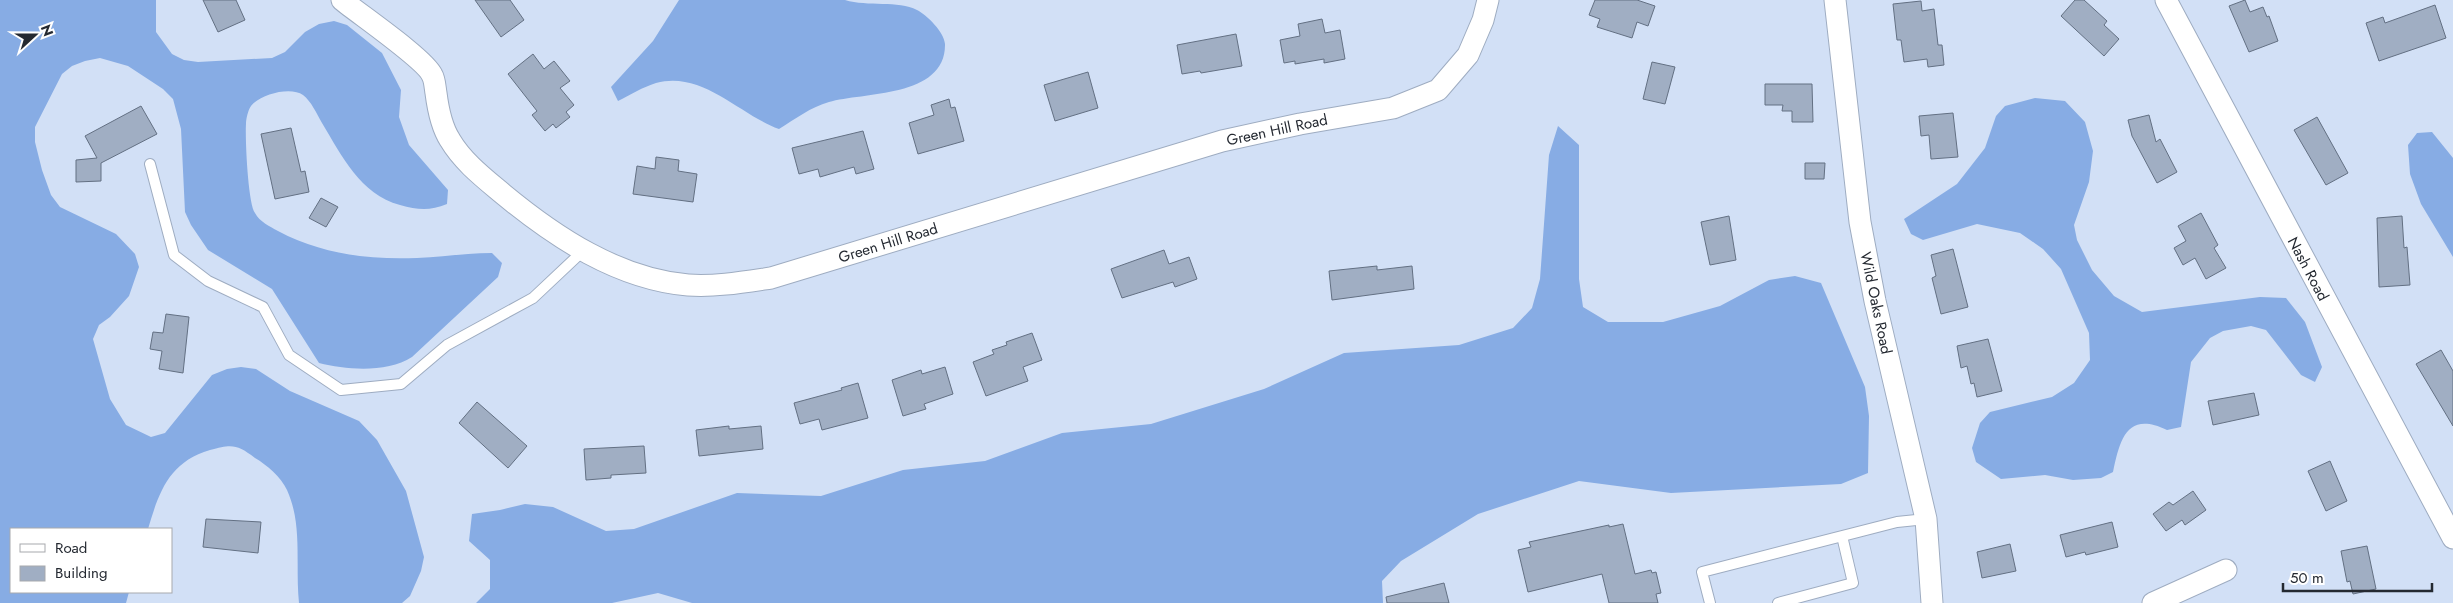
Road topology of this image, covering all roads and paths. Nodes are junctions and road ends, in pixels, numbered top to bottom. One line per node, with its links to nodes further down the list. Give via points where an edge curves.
1 (342, 0): 6 (street, Green Hill Road, via 420,60 432,74 439,114 450,140 476,172 540,224)
2 (1488, 0): 6 (street, Green Hill Road, via 1468,55 1438,90 1392,108 1222,141 771,278 688,285 615,266)
3 (1834, 0): 7 (street, Wild Oaks Road, via 1860,222 1877,311)
4 (2166, 0): 9 (street, Nash Road)
5 (150, 164): 6 (lane, via 174,256 208,281 263,307 289,355 341,390 401,384 447,345 533,298)
6 (584, 250)
7 (1926, 519): 8 (lane, via 1897,522); 13 (street, Wild Oaks Road)
8 (1842, 536): 11 (lane, via 1702,572); 12 (lane, via 1854,583)
9 (2453, 538)
10 (2226, 570): 14 (street)
11 (1710, 603)
12 (1778, 603)
13 (1932, 603)
14 (2153, 603)

